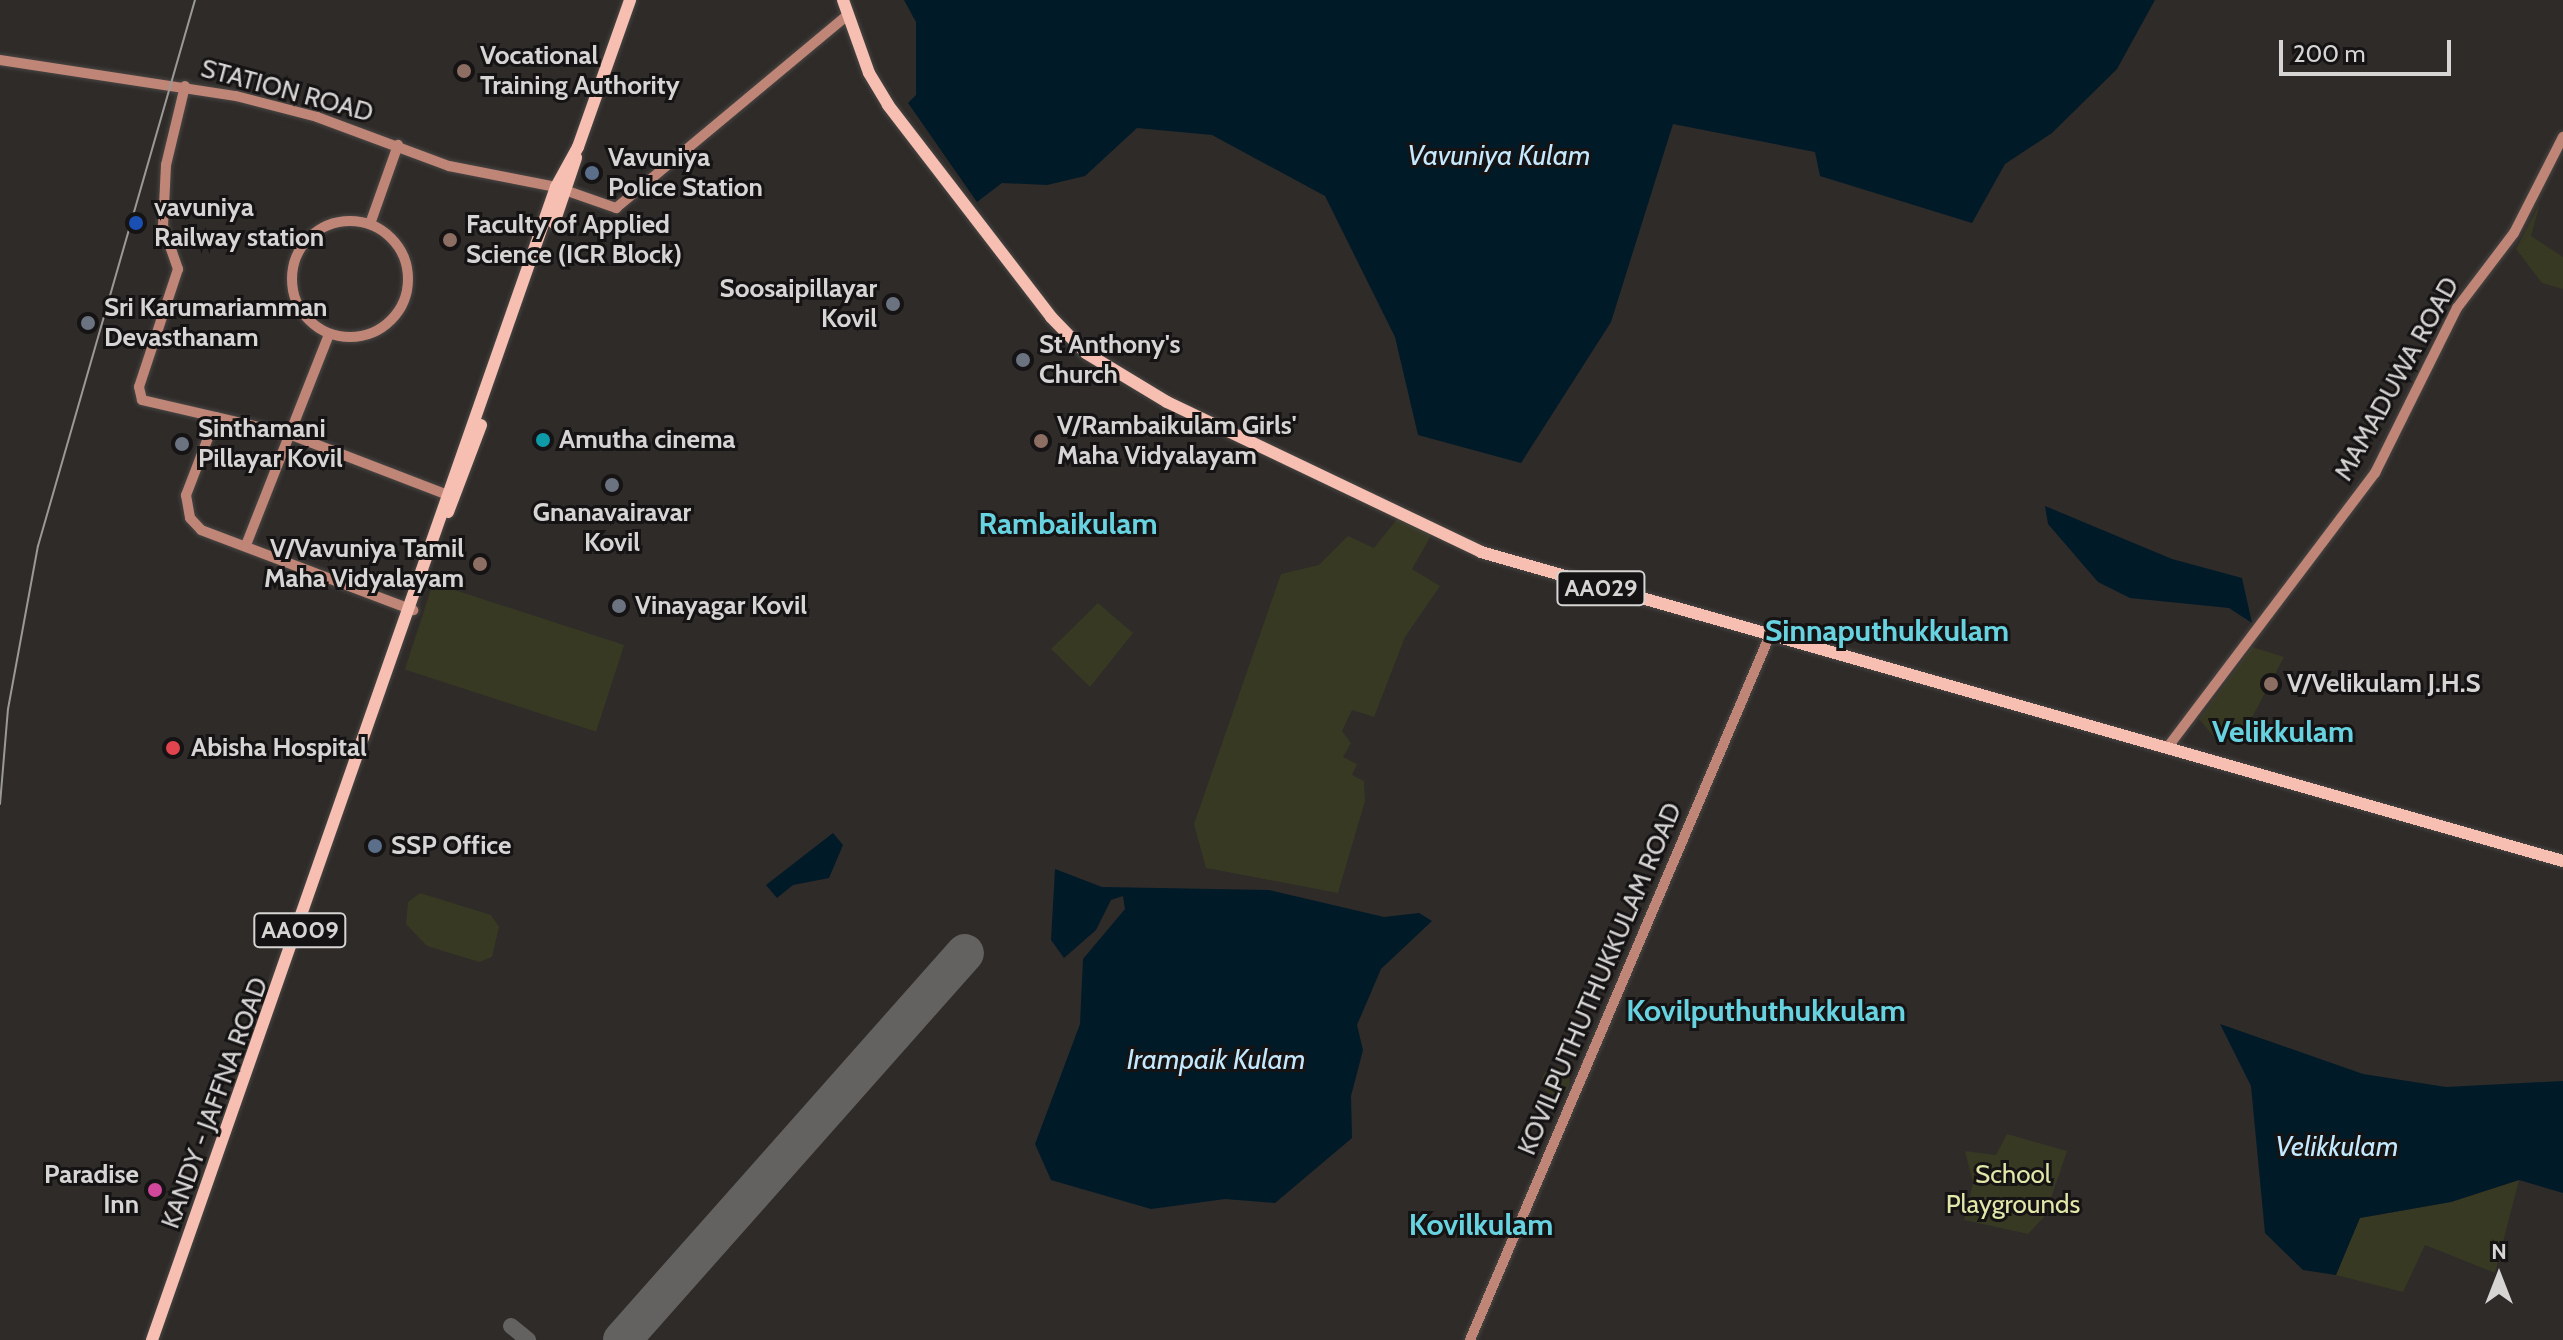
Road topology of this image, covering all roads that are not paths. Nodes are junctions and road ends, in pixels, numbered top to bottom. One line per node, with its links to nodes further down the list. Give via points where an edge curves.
1 (630, 0): 8 (highway, KANDY - JAFFNA ROAD / AA009)
2 (843, 0): 3 (highway, AA029)
3 (848, 15): 10 (street, STATION ROAD, via 616,208); 19 (highway, AA029, via 869,73 913,142 1051,317 1086,353 1167,402 1468,547)
4 (0, 60): 5 (street, STATION ROAD)
5 (185, 86): 7 (street, STATION ROAD, via 317,117); 14 (street, via 166,165 163,226 178,269 139,393 146,403)
6 (2563, 137): 20 (street, MAMADUWA ROAD, via 2514,233 2457,308 2375,473)
7 (398, 145): 9 (street, STATION ROAD, via 482,175); 11 (street)
8 (578, 147): 9 (highway, KANDY - JAFFNA ROAD / AA009); 10 (highway, KANDY - JAFFNA ROAD / AA009)
9 (556, 187): 10 (street, STATION ROAD); 12 (highway, KANDY - JAFFNA ROAD / AA009)
10 (570, 191): 12 (highway, KANDY - JAFFNA ROAD / AA009)
11 (370, 224): 13 (street, via 330,224 306,242 292,268 299,308); 13 (street, via 399,247 407,273 405,300 396,316 365,335)
12 (526, 289): 16 (highway, KANDY - JAFFNA ROAD / AA009)
13 (329, 334): 15 (street)
14 (216, 417): 15 (street); 17 (street, via 185,503 201,530)
15 (289, 434): 16 (street); 17 (street)
16 (452, 496): 18 (highway, KANDY - JAFFNA ROAD / AA009)
17 (246, 545): 18 (street)
18 (413, 610): 22 (highway, KANDY - JAFFNA ROAD / AA009)
19 (1770, 635): 20 (highway, AA029); 23 (street, KOVILPUTHUTHUKKULAM ROAD)
20 (2167, 748): 21 (highway, AA029)
21 (2563, 861)
22 (152, 1340)
23 (1470, 1340)

